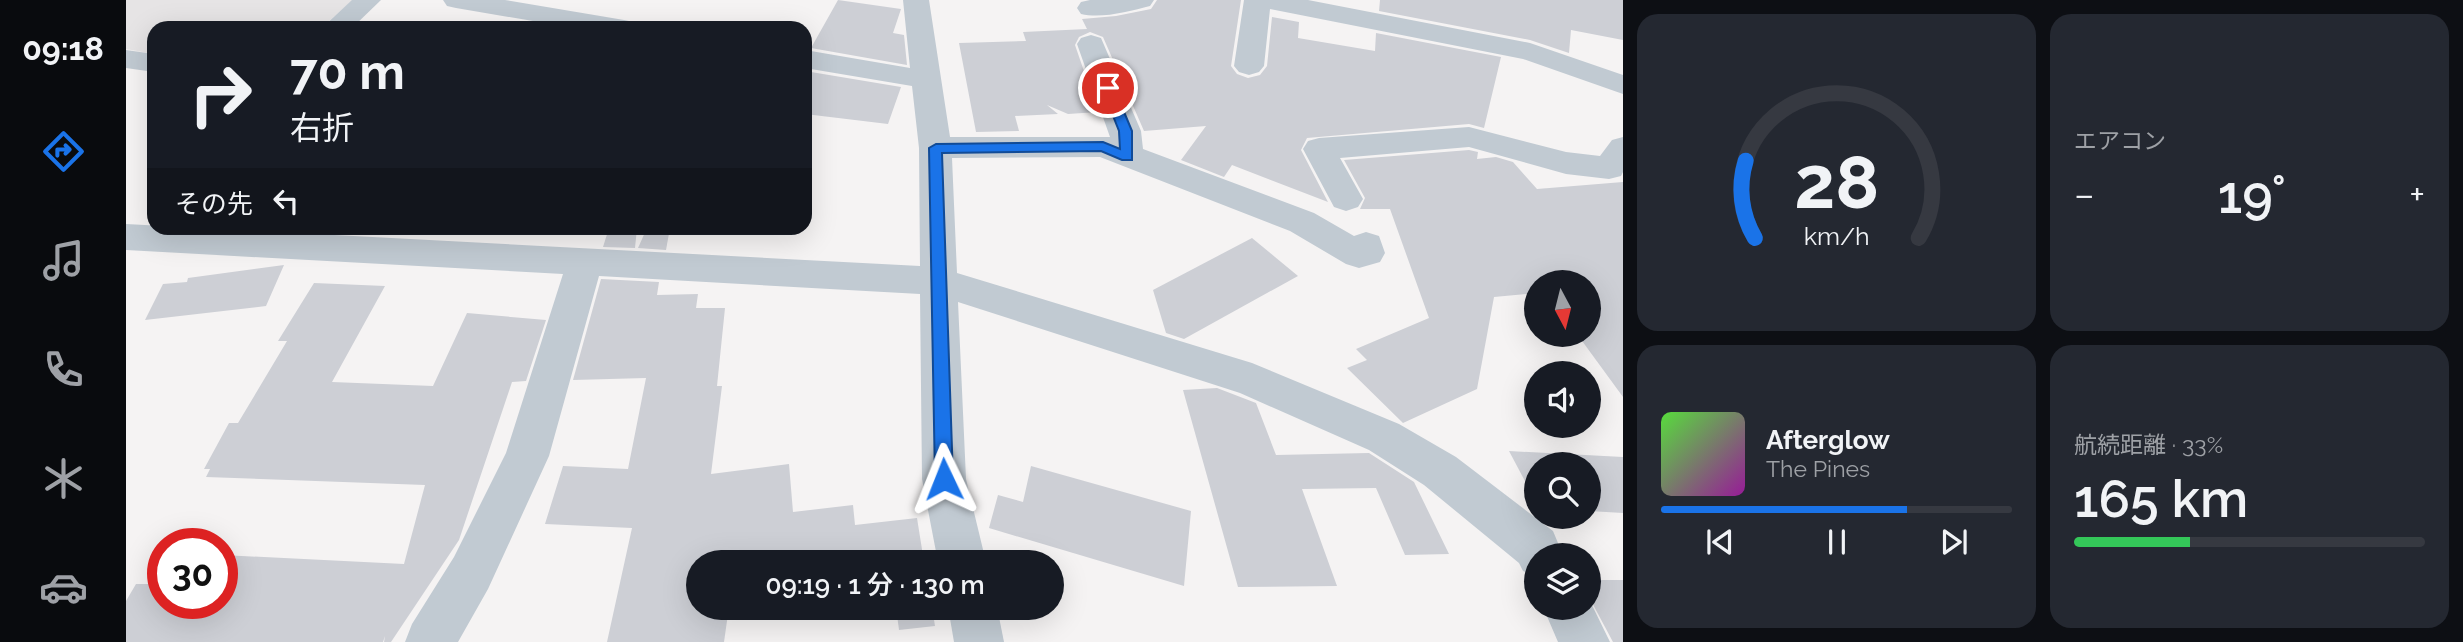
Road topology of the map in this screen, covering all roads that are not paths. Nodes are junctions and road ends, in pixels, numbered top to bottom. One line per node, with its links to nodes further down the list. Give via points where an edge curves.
1 (368, 0): 11 (street)
2 (456, 0): 7 (street)
3 (916, 0): 20 (street)
4 (1141, 0): 8 (street)
5 (1257, 0): 19 (street)
6 (1267, 0): 9 (street)
7 (500, 7): 12 (street); 13 (street)
8 (1091, 8)
9 (1361, 9): 14 (street)
10 (1492, 14): 14 (street)
11 (344, 21)
12 (486, 21)
13 (583, 21)
14 (1487, 42): 21 (street, via 1530,51)
15 (1091, 44): 24 (street, via 1125,131)
16 (126, 59): 18 (street)
17 (812, 60): 20 (street)
18 (147, 63)
19 (1250, 66)
20 (925, 79): 22 (street)
21 (1623, 85)
22 (936, 148): 24 (street, via 1103,146); 30 (street)
23 (1623, 148): 25 (street, via 1609,168 1566,163 1469,137 1319,149)
24 (1127, 157): 28 (street, via 1301,222 1359,255 1367,253)
25 (1346, 199)
26 (147, 216): 27 (street)
27 (126, 236): 29 (street)
28 (1366, 245)
29 (585, 261): 30 (street); 35 (street, via 527,456 471,573)
30 (938, 281): 31 (street, via 1252,380 1384,437 1440,471); 32 (street, via 944,479)
31 (1531, 543)
32 (959, 550)
33 (975, 620): 36 (street)
34 (1574, 620): 37 (street)
35 (430, 642)
36 (979, 642)
37 (1585, 642)

